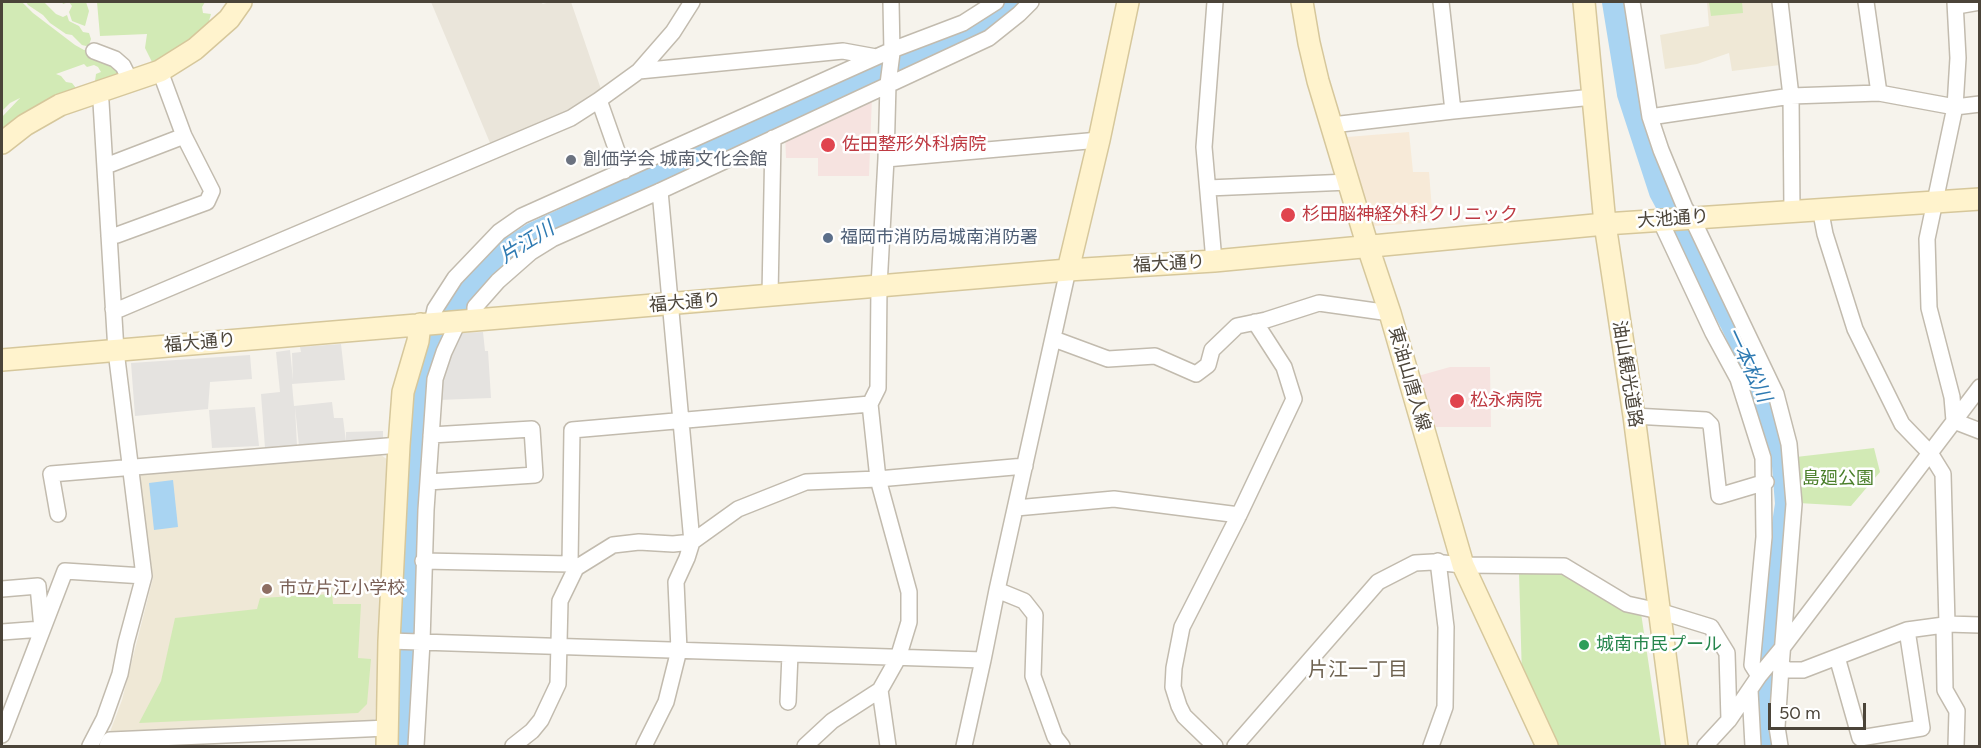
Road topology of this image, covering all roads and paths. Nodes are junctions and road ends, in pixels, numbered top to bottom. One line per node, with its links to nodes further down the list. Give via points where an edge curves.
1 (241, 2): 19 (street, via 229,19 195,49)
2 (692, 2): 20 (street, via 673,32)
3 (891, 2): 17 (street)
4 (996, 2): 17 (street, via 963,23)
5 (1031, 2): 21 (street, via 988,38)
6 (1128, 2): 35 (street)
7 (1215, 2): 41 (street, via 1204,147)
8 (1302, 2): 32 (street, 東油山唐人線, via 1311,53)
9 (1441, 2): 30 (street)
10 (1584, 2): 26 (street, 油山観光道路)
11 (1632, 2): 31 (street)
12 (1780, 2): 25 (street)
13 (1866, 2): 24 (street)
14 (1980, 3): 15 (street)
15 (1956, 4): 29 (street)
16 (94, 51): 22 (street, via 115,59)
17 (892, 52): 18 (street); 21 (street)
18 (876, 57): 20 (street, via 843,51); 39 (street)
19 (160, 71): 22 (street); 33 (street)
20 (639, 71): 27 (street)
21 (889, 80): 34 (street); 37 (street)
22 (130, 81): 23 (street)
23 (97, 91): 36 (street, via 41,115); 38 (street)
24 (1879, 93): 25 (street); 29 (street)
25 (1791, 96): 31 (street); 46 (street)
26 (1593, 97): 30 (street); 49 (street, 油山観光道路)
27 (599, 100): 39 (street); 57 (street, via 571,118)
28 (1980, 104): 29 (street)
29 (1955, 107): 44 (street)
30 (1453, 111): 32 (street)
31 (1650, 117): 47 (street)
32 (1332, 125): 40 (street, 東油山唐人線)
33 (184, 136): 38 (street); 50 (street, via 212,191 207,202)
34 (773, 138): 42 (street); 55 (street)
35 (1099, 140): 37 (street); 53 (street)
36 (2, 143)
37 (886, 159): 54 (street)
38 (105, 165): 50 (street)
39 (624, 171): 61 (street, via 522,216 499,232 455,278)
40 (1349, 182): 41 (street); 51 (street, 東油山唐人線)
41 (1208, 188): 52 (street)
42 (660, 191): 56 (street); 59 (street, via 531,252 498,281)
43 (1980, 199): 44 (street, 大池通り)
44 (1935, 203): 45 (street, 大池通り); 69 (street, via 1927,238 1929,308 1952,397)
45 (1820, 208): 46 (street, 大池通り); 73 (street, via 1855,329 1902,424)
46 (1792, 211): 47 (street, 大池通り)
47 (1690, 218): 48 (street, 大池通り); 99 (street, via 1776,394 1789,444 1794,504)
48 (1657, 220): 49 (street, 大池通り); 78 (street, via 1738,379 1763,458)
49 (1605, 224): 51 (street, 大池通り); 67 (street, 油山観光道路)
50 (109, 236): 57 (street)
51 (1368, 247): 52 (street, 福大通り); 58 (street, 東油山唐人線)
52 (1214, 261): 53 (street, 福大通り)
53 (1068, 270): 54 (street, 福大通り); 62 (street)
54 (879, 286): 55 (street, 福大通り); 66 (street, via 878,388)
55 (771, 295): 56 (street, 福大通り)
56 (670, 304): 59 (street, 福大通り); 68 (street)
57 (113, 309): 63 (street)
58 (1390, 313): 60 (street, via 1319,303); 85 (street, 東油山唐人線)
59 (467, 319): 61 (street, 福大通り); 71 (street, via 444,352 435,379)
60 (1255, 322): 62 (street, via 1237,326 1212,350 1208,365 1196,374 1155,356 1108,358); 81 (street, via 1284,367 1294,399)
61 (426, 323): 63 (street, 福大通り); 72 (street, via 403,392)
62 (1054, 339): 74 (street)
63 (116, 351): 64 (street, 福大通り); 75 (street)
64 (2, 360)
65 (1980, 387): 69 (street)
66 (870, 404): 68 (street); 76 (street)
67 (1634, 416): 78 (street, via 1706,420 1711,425 1719,496); 90 (street, 油山観光道路)
68 (681, 420): 82 (street); 86 (street, via 572,430)
69 (1954, 421): 70 (street); 73 (street)
70 (1980, 431)
71 (431, 435): 77 (street); 77 (street, via 532,429 535,475)
72 (399, 445): 75 (street); 96 (street)
73 (1930, 453): 91 (street, via 1943,474); 99 (street)
74 (1025, 466): 76 (street); 79 (street)
75 (132, 467): 80 (street, via 51,474); 87 (street)
76 (878, 479): 82 (street, via 806,482 738,508); 103 (street, via 909,592 909,622)
77 (428, 482): 83 (street)
78 (1764, 482): 106 (street, via 1764,537 1752,665)
79 (1016, 508): 81 (street, via 1114,499); 89 (street)
80 (58, 514)
81 (1239, 515): 122 (street, via 1182,627 1174,668 1173,687 1184,716)
82 (692, 542): 86 (street, via 613,545); 100 (street, via 676,582)
83 (423, 561): 86 (street); 97 (street)
84 (1438, 561): 85 (street); 123 (street, via 1415,563 1378,582); 124 (street, via 1446,627 1445,707)
85 (1463, 565): 90 (street, via 1564,566 1627,604); 125 (street, 東油山唐人線)
86 (573, 566): 98 (street, via 560,601)
87 (144, 576): 93 (street, via 65,571); 113 (street, via 120,674)
88 (2, 589): 93 (street, via 38,586)
89 (997, 590): 104 (street); 121 (street, via 1024,601 1035,615 1033,676)
90 (1659, 610): 110 (street, via 1711,627 1727,653); 126 (street, 油山観光道路)
91 (1945, 625): 92 (street); 94 (street); 130 (street, via 1946,690 1957,711)
92 (1980, 625)
93 (42, 628): 95 (street); 111 (street)
94 (1907, 630): 102 (street); 102 (street, via 1922,728 1860,738)
95 (2, 632)
96 (393, 641): 97 (street); 112 (street)
97 (420, 642): 98 (street); 115 (street)
98 (560, 645): 100 (street); 116 (street, via 558,684 546,711 532,731)
99 (1783, 647): 105 (street); 106 (street)
100 (679, 651): 101 (street); 117 (street, via 666,702)
101 (790, 654): 103 (street); 109 (street)
102 (1837, 657): 105 (street, via 1803,670)
103 (898, 658): 104 (street); 107 (street)
104 (983, 660): 120 (street)
105 (1781, 667): 129 (street, via 1777,727)
106 (1761, 674): 108 (street)
107 (880, 690): 118 (street, via 832,721); 119 (street)
108 (1750, 690): 110 (street); 128 (street)
109 (788, 702)
110 (1729, 720): 127 (street)
111 (2, 735)
112 (388, 737): 114 (street, via 110,740)
113 (90, 747)
114 (107, 747)
115 (416, 747)
116 (513, 747)
117 (644, 747)
118 (805, 747)
119 (888, 747)
120 (964, 747)
121 (1062, 747)
122 (1215, 747)
123 (1235, 747)
124 (1431, 747)
125 (1547, 747)
126 (1677, 747)
127 (1705, 747)
128 (1753, 747)
129 (1780, 747)
130 (1956, 747)

